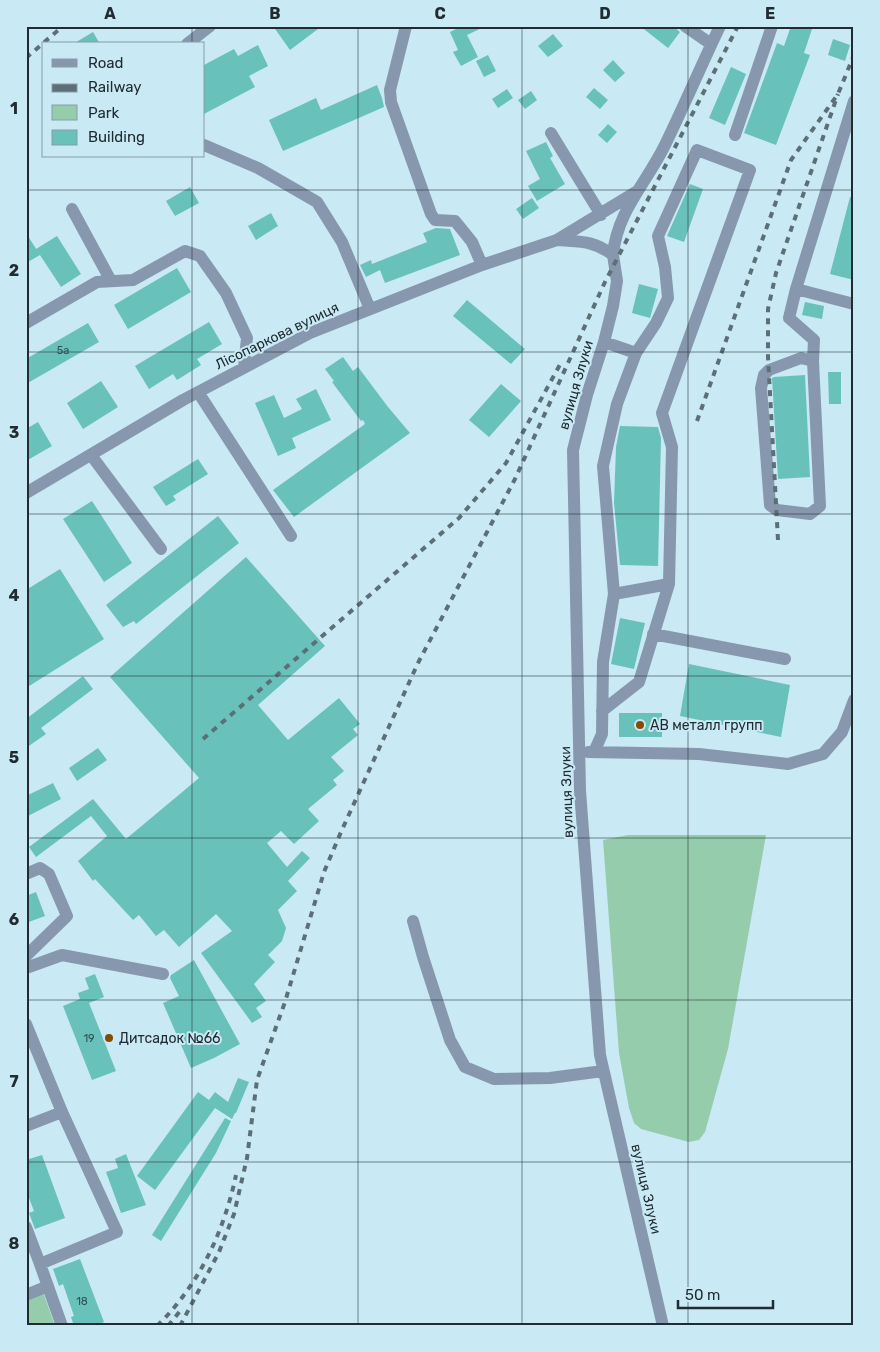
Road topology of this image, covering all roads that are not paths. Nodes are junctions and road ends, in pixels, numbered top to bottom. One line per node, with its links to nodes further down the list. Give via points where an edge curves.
1 (210, 26): 6 (street)
2 (406, 26): 17 (street, via 390,90 393,109 431,214 435,220 455,221 472,242)
3 (685, 26): 7 (street)
4 (720, 26): 7 (street, вулиця Злуки)
5 (772, 26): 10 (street)
6 (190, 42)
7 (711, 44): 12 (street, вулиця Злуки, via 665,144)
8 (854, 101): 19 (street)
9 (551, 133): 14 (street)
10 (735, 135)
11 (205, 145): 21 (street, via 258,168 317,202 342,242)
12 (636, 192): 14 (street, Лісопаркова вулиця); 16 (street, вулиця Злуки, via 619,224)
13 (72, 209): 18 (street)
14 (601, 215): 15 (street, Лісопаркова вулиця)
15 (556, 240): 16 (street, Лісопаркова вулиця, via 586,242); 17 (street, Лісопаркова вулиця)
16 (613, 255): 23 (street, вулиця Злуки, via 617,281)
17 (482, 265): 21 (street, Лісопаркова вулиця)
18 (111, 281): 22 (street, via 97,282); 26 (street, via 133,280 184,251 200,256 226,293 247,338)
19 (796, 288): 20 (street); 25 (street, via 789,318 814,340)
20 (854, 304)
21 (370, 309): 26 (street, Лісопаркова вулиця, via 310,333)
22 (26, 323)
23 (604, 342): 24 (street); 38 (street, вулиця Злуки, via 573,450)
24 (636, 352): 32 (street, via 668,298 666,267 658,236 697,150 750,170 662,413 672,447); 33 (street, via 617,404 603,466)
25 (812, 361): 25 (street, via 820,506 810,514 777,510 770,505 761,388 764,375 801,358)
26 (244, 367): 27 (street, Лісопаркова вулиця)
27 (198, 392): 28 (street, Лісопаркова вулиця); 30 (street)
28 (91, 455): 29 (street, Лісопаркова вулиця); 31 (street)
29 (26, 493)
30 (291, 536)
31 (161, 549)
32 (669, 584): 33 (street); 34 (street)
33 (614, 594): 37 (street, via 603,662)
34 (653, 634): 35 (street); 37 (street, via 640,682)
35 (785, 659)
36 (854, 700): 39 (street, via 842,732 823,754 788,764 699,754)
37 (602, 711): 39 (street, via 602,734)
38 (580, 752): 39 (street); 46 (street, вулиця Злуки, via 580,791)
39 (594, 752)
40 (26, 874): 42 (street, via 40,868 49,874 67,916)
41 (413, 921): 46 (street, via 450,1040 465,1067 494,1079 550,1078)
42 (26, 956)
43 (26, 968): 44 (street, via 62,955)
44 (162, 974)
45 (26, 1024): 47 (street)
46 (603, 1071): 54 (street, вулиця Злуки)
47 (62, 1112): 48 (street); 50 (street, via 117,1232)
48 (26, 1126)
49 (26, 1227): 50 (street)
50 (40, 1264): 51 (street)
51 (48, 1286): 52 (street); 53 (street)
52 (26, 1295)
53 (62, 1326)
54 (663, 1326)

